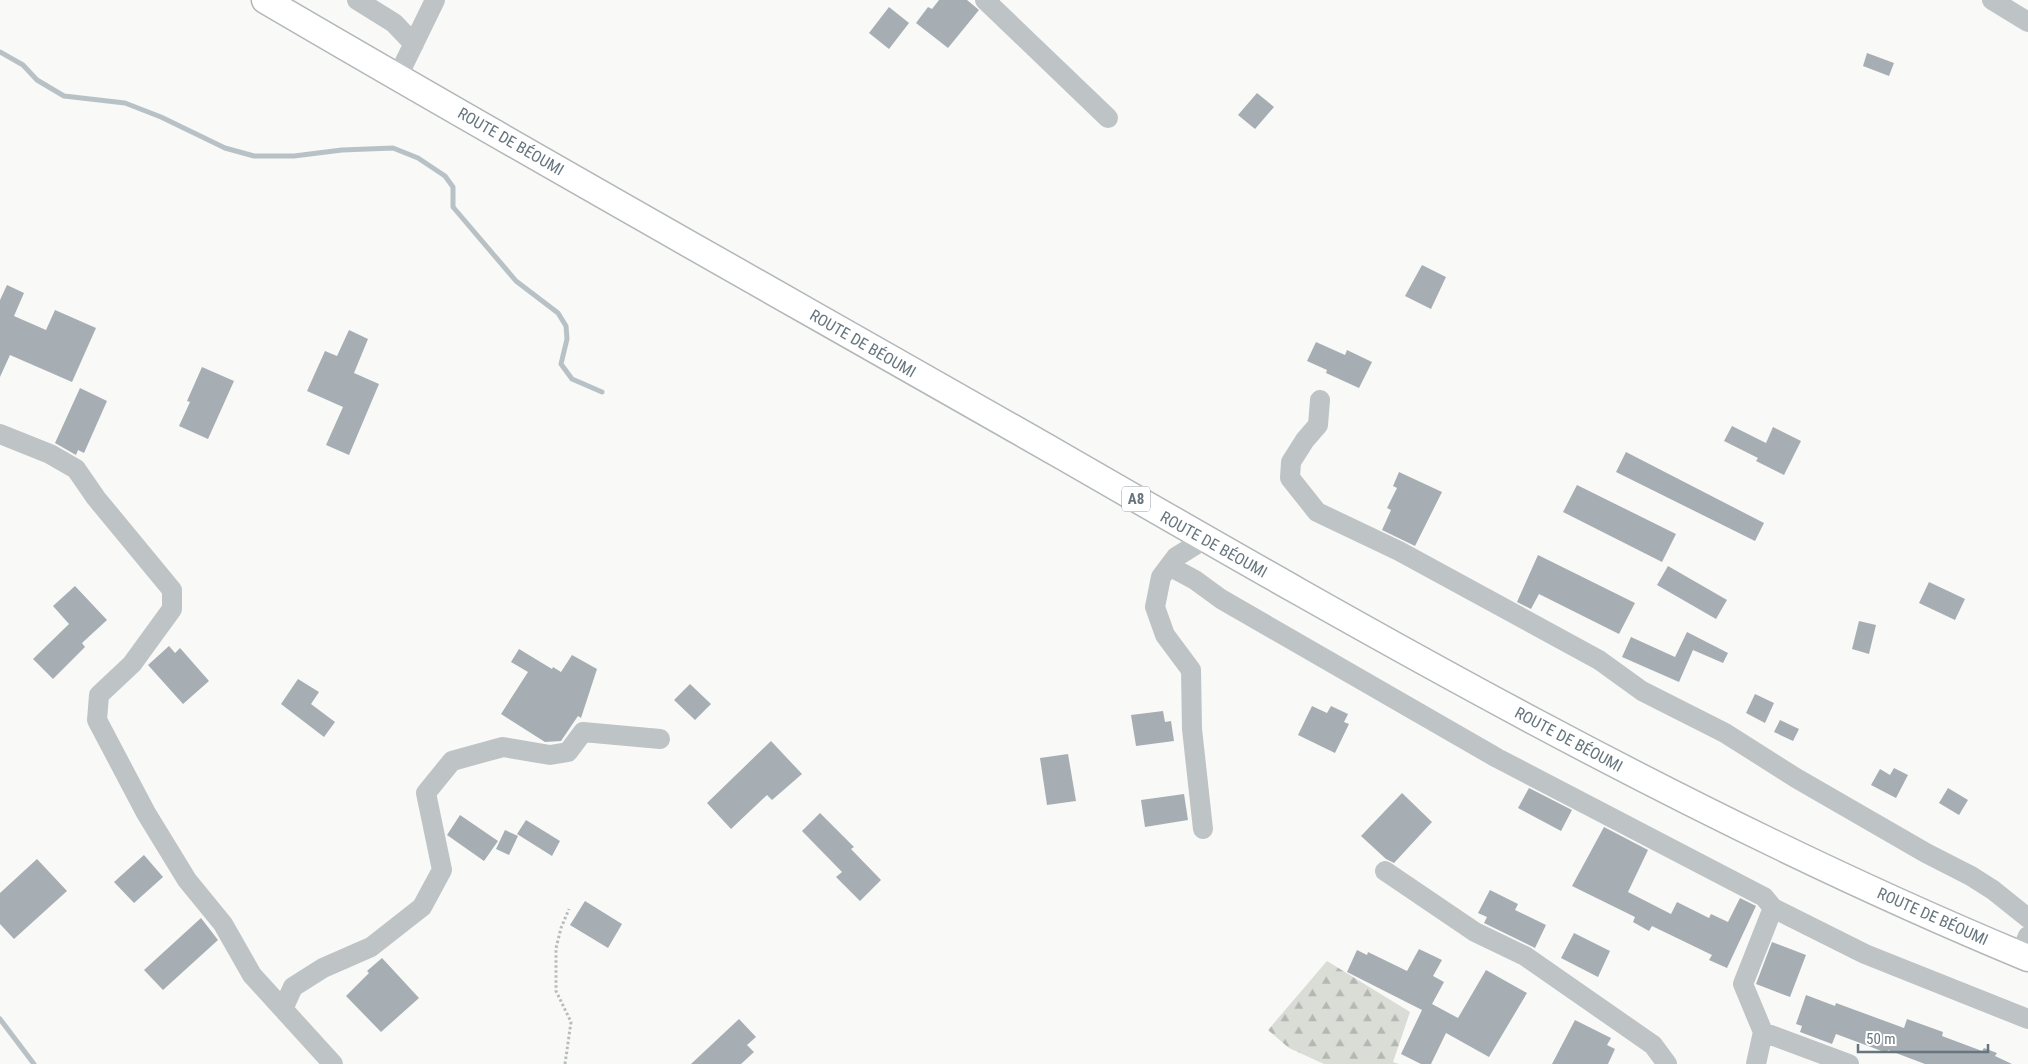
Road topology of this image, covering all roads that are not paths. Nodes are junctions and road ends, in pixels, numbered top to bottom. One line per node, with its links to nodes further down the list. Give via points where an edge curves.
1 (266, 0): 8 (main road, ROUTE DE BÉOUMI / A8)
2 (357, 0): 7 (street, via 394,22)
3 (435, 0): 7 (street)
4 (985, 0): 9 (street)
5 (1992, 0): 6 (street)
6 (2028, 22)
7 (414, 44): 8 (street)
8 (398, 76): 12 (main road, ROUTE DE BÉOUMI / A8)
9 (1108, 118)
10 (1320, 400): 18 (street, via 1318,425 1291,462 1290,478 1317,512 1399,551 1599,660 1642,690 1725,734 1993,890)
11 (0, 434): 20 (street, via 50,454 76,469 172,590 172,609 132,664 99,695 97,720 146,814 187,880 223,924 252,975)
12 (1205, 538): 13 (street, via 1176,557); 19 (main road, ROUTE DE BÉOUMI / A8, via 1583,748 1781,849)
13 (1169, 566): 15 (street, via 1161,577 1155,607 1165,635 1191,670 1192,729); 17 (street, via 1497,758 1764,897)
14 (660, 739): 20 (street, via 583,732 568,752 550,755 503,747 452,761 426,793 442,870 422,907 371,947 323,968 293,987)
15 (1202, 829)
16 (1385, 870): 24 (street, via 1475,932 1533,962 1653,1045)
17 (1773, 908): 21 (street, via 1865,954); 22 (street, via 1743,984)
18 (2028, 918)
19 (2025, 949)
20 (283, 1009): 23 (street)
21 (2028, 1019)
22 (1763, 1032): 25 (street); 26 (street)
23 (333, 1064)
24 (1667, 1064)
25 (1756, 1064)
26 (1849, 1064)

